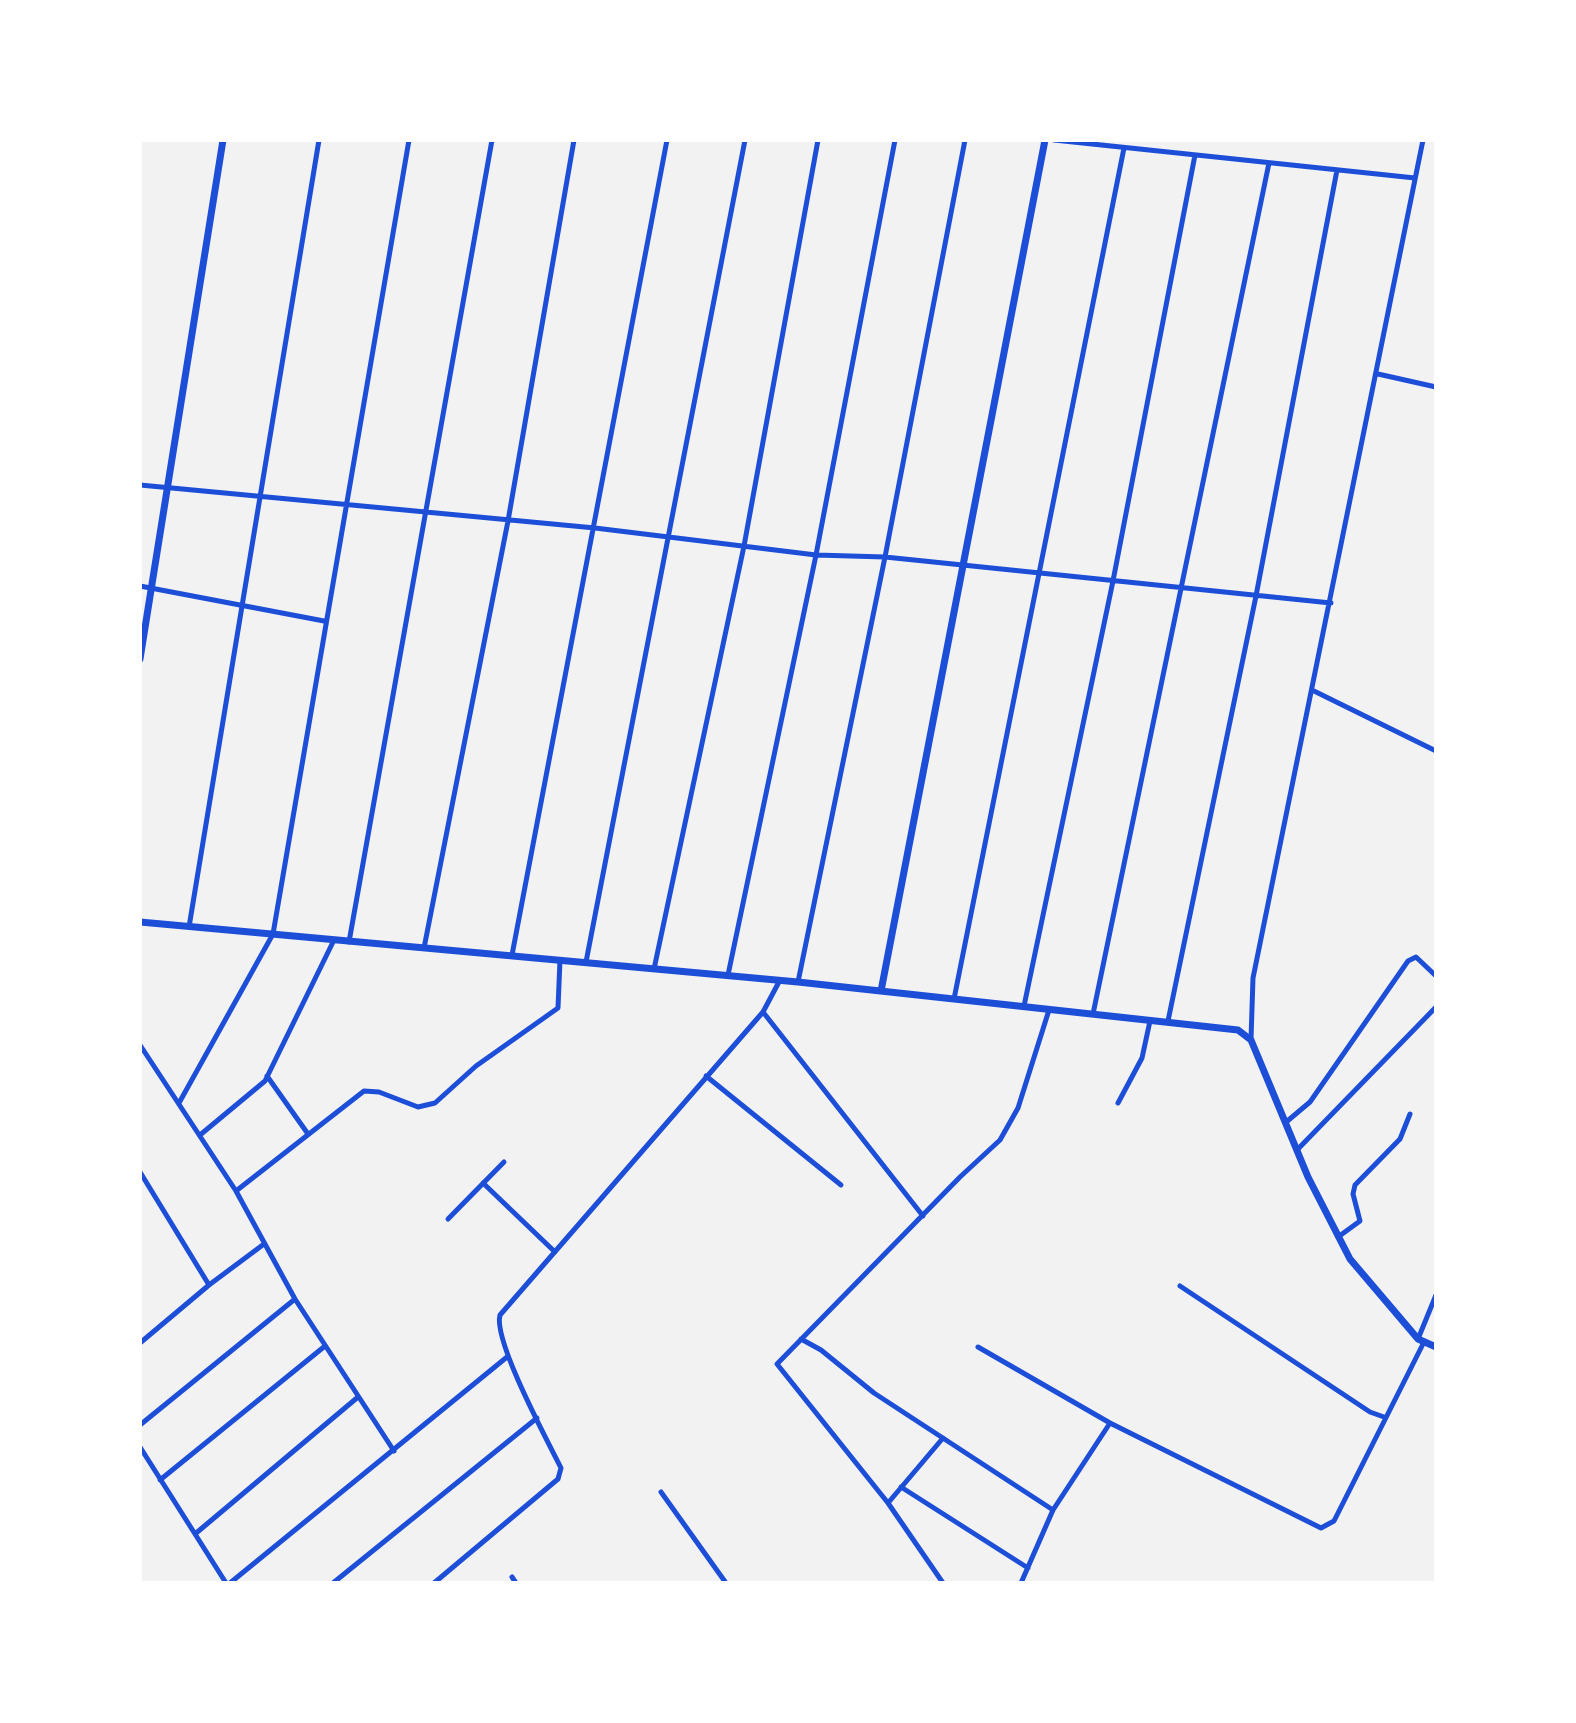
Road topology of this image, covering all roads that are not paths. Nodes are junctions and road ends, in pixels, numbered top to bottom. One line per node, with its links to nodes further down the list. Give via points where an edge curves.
1 (223, 140): 22 (street)
2 (319, 140): 23 (street)
3 (409, 140): 24 (street)
4 (492, 140): 25 (street)
5 (574, 140): 26 (street)
6 (667, 140): 27 (street)
7 (745, 140): 28 (street)
8 (818, 140): 29 (street)
9 (895, 140): 30 (street)
10 (965, 140): 31 (street)
11 (1045, 140): 32 (street)
12 (1054, 140): 14 (street)
13 (1423, 140): 18 (street)
14 (1124, 148): 15 (street); 33 (street)
15 (1195, 155): 16 (street); 34 (street)
16 (1269, 163): 17 (street); 37 (street)
17 (1337, 170): 18 (street); 38 (street)
18 (1415, 178): 19 (street)
19 (1378, 374): 20 (street); 39 (street)
20 (1436, 387)
21 (140, 485): 22 (street)
22 (168, 488): 23 (street); 36 (street)
23 (262, 499): 24 (street); 40 (street)
24 (345, 504): 25 (street); 41 (street)
25 (425, 514): 26 (street); 49 (street)
26 (508, 521): 27 (street); 50 (street)
27 (595, 528): 28 (street); 51 (street)
28 (670, 538): 29 (street); 53 (street)
29 (744, 546): 30 (street); 54 (street)
30 (816, 555): 31 (street); 55 (street)
31 (885, 557): 32 (street); 58 (street)
32 (961, 566): 33 (street); 59 (street)
33 (1040, 574): 34 (street); 60 (street)
34 (1113, 581): 37 (street); 61 (street)
35 (140, 586): 36 (street)
36 (152, 588): 40 (street); 42 (street)
37 (1182, 588): 38 (street); 65 (street)
38 (1256, 596): 39 (street); 67 (street)
39 (1331, 603): 43 (street)
40 (242, 605): 41 (street); 46 (street)
41 (324, 621): 47 (street)
42 (140, 659)
43 (1314, 691): 44 (street); 68 (street, via 1253,978)
44 (1436, 751)
45 (140, 922): 46 (street)
46 (189, 927): 47 (street)
47 (273, 934): 48 (street); 72 (street)
48 (334, 940): 49 (street); 70 (street)
49 (349, 943): 50 (street)
50 (424, 948): 51 (street)
51 (512, 955): 52 (street)
52 (560, 960): 53 (street); 76 (street, via 558,1008 476,1066 435,1103 418,1107 364,1091)
53 (586, 962): 54 (street)
54 (654, 969): 55 (street)
55 (728, 975): 57 (street)
56 (1436, 976): 75 (street, via 1416,957 1408,961 1310,1102)
57 (780, 980): 58 (street); 64 (street)
58 (798, 982): 59 (street)
59 (881, 991): 60 (street)
60 (953, 1000): 61 (street)
61 (1024, 1007): 63 (street)
62 (1436, 1007): 78 (street)
63 (1049, 1010): 65 (street); 84 (street, via 1005,1134)
64 (763, 1012): 71 (street); 84 (street)
65 (1093, 1014): 66 (street)
66 (1150, 1020): 67 (street); 73 (street, via 1142,1058)
67 (1168, 1021): 68 (street, via 1230,1027)
68 (1251, 1040): 75 (street)
69 (140, 1045): 72 (street)
70 (267, 1076): 76 (street); 77 (street)
71 (706, 1076): 82 (street); 88 (street)
72 (179, 1103): 77 (street)
73 (1118, 1103)
74 (1410, 1114): 86 (street, via 1400,1139 1355,1185 1360,1221)
75 (1285, 1123): 78 (street)
76 (308, 1134): 83 (street)
77 (200, 1135): 83 (street)
78 (1297, 1151): 86 (street)
79 (504, 1162): 81 (street)
80 (140, 1172): 89 (street)
81 (483, 1183): 85 (street); 88 (street)
82 (841, 1185)
83 (236, 1191): 87 (street)
84 (923, 1216): 93 (street)
85 (448, 1219)
86 (1338, 1237): 94 (street, via 1350,1259)
87 (264, 1244): 89 (street); 92 (street)
88 (555, 1252): 99 (street, via 500,1315)
89 (209, 1285): 95 (street)
90 (1180, 1286): 101 (street)
91 (1436, 1295): 94 (street)
92 (295, 1299): 96 (street); 104 (street)
93 (801, 1339): 105 (street); 111 (street, via 777,1364)
94 (1421, 1340): 98 (street); 101 (street)
95 (140, 1343)
96 (325, 1346): 100 (street); 108 (street)
97 (978, 1347): 103 (street)
98 (1436, 1347)
99 (507, 1357): 102 (street); 107 (street)
100 (358, 1397): 107 (street); 113 (street)
101 (1384, 1417): 103 (street, via 1334,1521 1321,1528)
102 (537, 1418): 116 (street); 117 (street, via 561,1468 558,1479)
103 (1110, 1423): 112 (street)
104 (140, 1425)
105 (943, 1438): 109 (street); 112 (street)
106 (140, 1447): 108 (street)
107 (394, 1451): 115 (street)
108 (160, 1480): 113 (street)
109 (901, 1487): 111 (street); 114 (street)
110 (661, 1492): 118 (street)
111 (888, 1503): 119 (street)
112 (1053, 1510): 114 (street)
113 (195, 1534): 115 (street)
114 (1028, 1568): 120 (street)
115 (228, 1583)
116 (333, 1583)
117 (434, 1583)
118 (726, 1583)
119 (943, 1583)
120 (1021, 1583)

